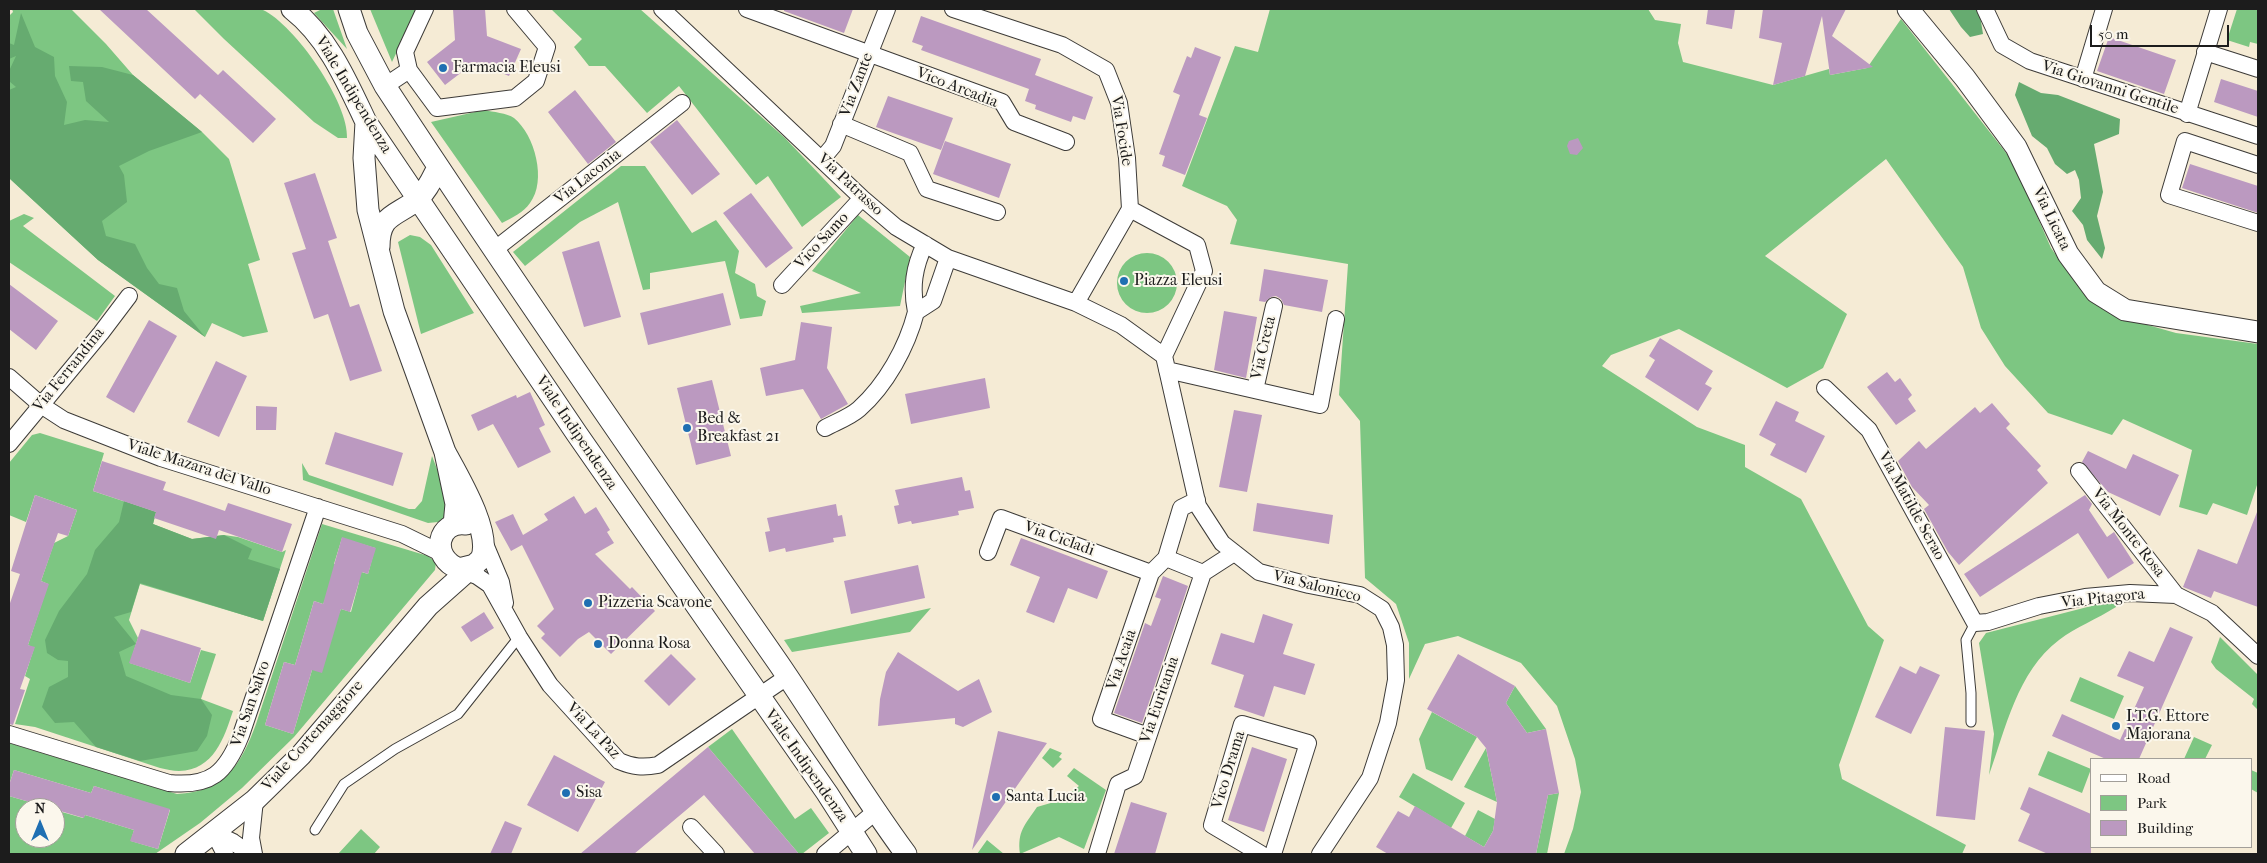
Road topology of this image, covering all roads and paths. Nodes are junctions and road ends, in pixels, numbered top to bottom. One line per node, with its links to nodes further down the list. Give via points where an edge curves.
1 (292, 9): 22 (street, Viale Indipendenza, via 322,40)
2 (349, 9): 19 (street, Viale Indipendenza, via 357,34)
3 (425, 9): 17 (street, via 405,52)
4 (515, 9): 17 (street, via 547,47 536,81 515,98 437,108)
5 (662, 9): 26 (street, Via Patrasso)
6 (748, 9): 15 (street, Vico Arcadia)
7 (887, 9): 15 (street, Via Zante)
8 (953, 9): 13 (street, Via Focide)
9 (1908, 9): 46 (street, Via Licata, via 2016,147 2068,254 2096,292 2125,310)
10 (1985, 9): 18 (street, Via Giovanni Gentile, via 2002,45 2030,61)
11 (2104, 9): 18 (street)
12 (2218, 9): 14 (street)
13 (994, 16): 31 (street, Via Focide, via 1062,45 1106,70 1119,103)
14 (2205, 52): 16 (street); 21 (street)
15 (869, 55): 23 (street, Via Zante); 25 (street, Vico Arcadia, via 1002,102 1014,122)
16 (2258, 69)
17 (409, 70): 19 (street)
18 (2083, 79): 21 (street, Via Giovanni Gentile)
19 (384, 86): 28 (street, Viale Indipendenza)
20 (682, 103): 38 (street, Via Laconia)
21 (2187, 114): 24 (street, Via Giovanni Gentile)
22 (366, 122): 30 (street, Viale Indipendenza); 37 (street, via 364,158 368,210)
23 (841, 124): 26 (street, Via Zante, via 833,146); 32 (street, via 910,153 927,189)
24 (2258, 136)
25 (1066, 142)
26 (822, 159): 29 (street, Via Patrasso)
27 (2258, 165): 35 (street, via 2185,141 2169,195)
28 (438, 167): 30 (street); 38 (street, Viale Indipendenza)
29 (862, 198): 36 (street, Via Patrasso, via 896,227); 40 (street, Vico Samo)
30 (418, 199): 33 (street); 34 (street, Viale Indipendenza)
31 (1130, 209): 42 (street); 47 (street, via 1197,245 1204,271)
32 (997, 212)
33 (392, 217): 34 (street, via 414,212); 37 (street, via 382,224)
34 (433, 220): 73 (street, Viale Indipendenza)
35 (2258, 223)
36 (925, 244): 39 (street, Via Patrasso); 44 (street, via 918,260 912,293)
37 (379, 250): 54 (street, via 394,311)
38 (494, 250): 72 (street, Viale Indipendenza)
39 (948, 258): 42 (street, Via Patrasso); 44 (street, via 933,302)
40 (782, 284)
41 (129, 296): 51 (street, Via Ferrandina)
42 (1076, 303): 47 (street, via 1121,325)
43 (1274, 306): 50 (street, Via Creta)
44 (916, 312): 52 (street, via 913,325 886,377 858,409)
45 (1336, 319): 50 (street, via 1320,405)
46 (2258, 332)
47 (1165, 363): 50 (street); 56 (street, Via Salonicco)
48 (9, 377): 51 (street, Viale Mazara del Vallo)
49 (1825, 388): 69 (street, Via Matilde Serao, via 1869,430)
50 (1255, 390)
51 (41, 405): 53 (street, Via Ferrandina); 57 (street, Viale Mazara del Vallo, via 64,420 161,458)
52 (825, 428)
53 (9, 444)
54 (446, 452): 58 (street, via 456,504); 60 (street, via 468,492)
55 (2079, 471): 67 (street, Via Monte Rosa)
56 (1197, 500): 62 (street, Via Salonicco, via 1222,543); 63 (street, Via Acaia, via 1181,508)
57 (318, 507): 59 (street, Viale Mazara del Vallo); 75 (street, Via San Salvo, via 241,735 224,768 208,779 189,785 168,783)
58 (450, 528): 59 (street, via 434,534); 60 (street, via 470,525); 64 (street, via 440,544)
59 (402, 534): 64 (street)
60 (484, 540): 64 (street, via 481,559); 68 (street, via 501,582)
61 (988, 552): 65 (street, Via Cicladi, via 1001,518)
62 (1234, 553): 66 (street); 94 (street, Via Salonicco, via 1259,572 1309,586 1360,595 1382,609 1391,627 1396,680 1388,723 1370,778)
63 (1166, 558): 65 (street, Via Acaia); 66 (street)
64 (457, 564): 68 (street, via 490,585); 77 (street, Viale Cortemaggiore, via 441,577 428,606 301,755)
65 (1151, 573): 76 (street, Via Acaia, via 1101,719)
66 (1203, 574): 76 (street, Via Euritania)
67 (2176, 595): 69 (street, Via Pitagora, via 2130,593 2085,597); 71 (street, Via Pitagora, via 2212,613)
68 (507, 615): 70 (street, Via La Paz)
69 (1982, 622): 74 (lane, via 1966,640)
70 (518, 637): 73 (street, Via La Paz, via 550,685 619,761 631,766 645,768 658,765); 80 (lane, via 458,714 395,749 344,784)
71 (2258, 656)
72 (787, 677): 73 (street, Via La Paz); 78 (street, Viale Indipendenza)
73 (757, 696): 81 (street, Viale Indipendenza)
74 (1971, 722)
75 (9, 734)
76 (1148, 736): 91 (street, Via Euritania, via 1135,776 1118,784)
77 (255, 800): 82 (street, Viale Cortemaggiore); 87 (street, via 251,838)
78 (875, 812): 81 (street); 83 (street, Viale Indipendenza)
79 (691, 827): 88 (street)
80 (315, 830)
81 (852, 832): 89 (street); 90 (street, Viale Indipendenza)
82 (214, 833): 84 (street, Viale Cortemaggiore); 85 (street); 86 (street)
83 (902, 853)
84 (186, 854)
85 (225, 854)
86 (250, 854)
87 (254, 854)
88 (716, 854)
89 (825, 854)
90 (866, 854)
91 (1097, 854)
92 (1261, 854): 93 (street, Vico Drama, via 1212,825 1242,724 1308,743)
93 (1273, 854)
94 (1320, 854)

